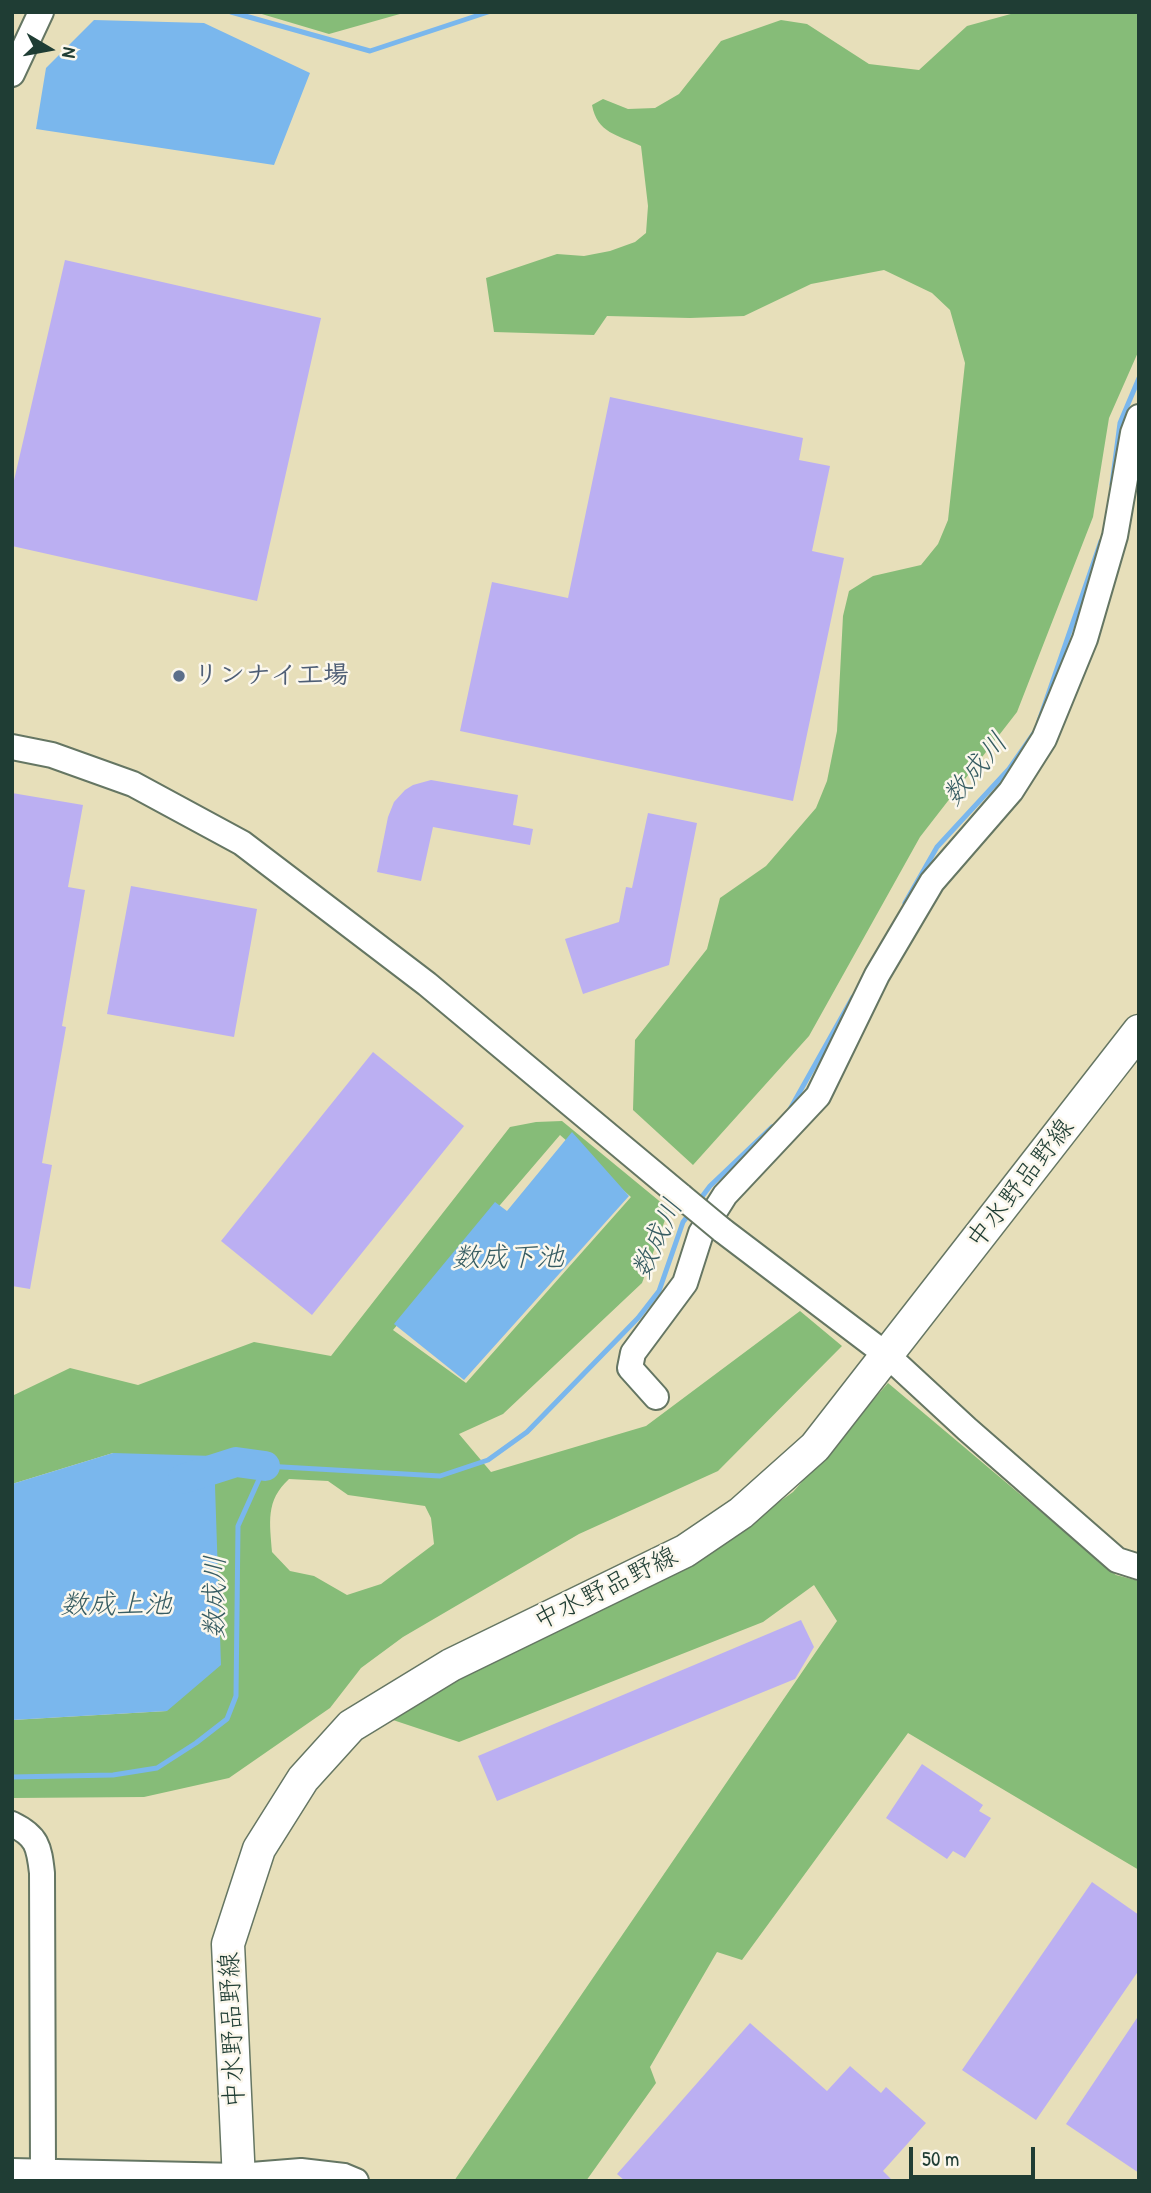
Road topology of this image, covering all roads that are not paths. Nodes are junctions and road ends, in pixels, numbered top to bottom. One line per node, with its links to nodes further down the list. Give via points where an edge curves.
1 (41, 12): 2 (street)
2 (12, 74)
3 (1139, 417): 7 (street, via 1115,536 1093,613 1044,739 1011,791 932,882 877,975 818,1097 725,1195 701,1233 685,1283 633,1353 630,1368)
4 (12, 747): 6 (street, bridge, via 52,755 133,784 242,843 426,984 722,1230)
5 (1139, 1031): 6 (main road, 中水野品野線)
6 (888, 1356): 8 (street, via 1117,1560); 12 (main road, 中水野品野線, via 815,1447 741,1513 685,1551 451,1665 373,1712 351,1726 303,1779 259,1849 228,1944)
7 (656, 1397)
8 (1139, 1567)
9 (12, 1824): 11 (street, via 28,1832 39,1850 42,1873)
10 (12, 2171): 11 (street)
11 (43, 2172): 12 (street)
12 (239, 2178): 13 (street, via 301,2171)
13 (356, 2181)

